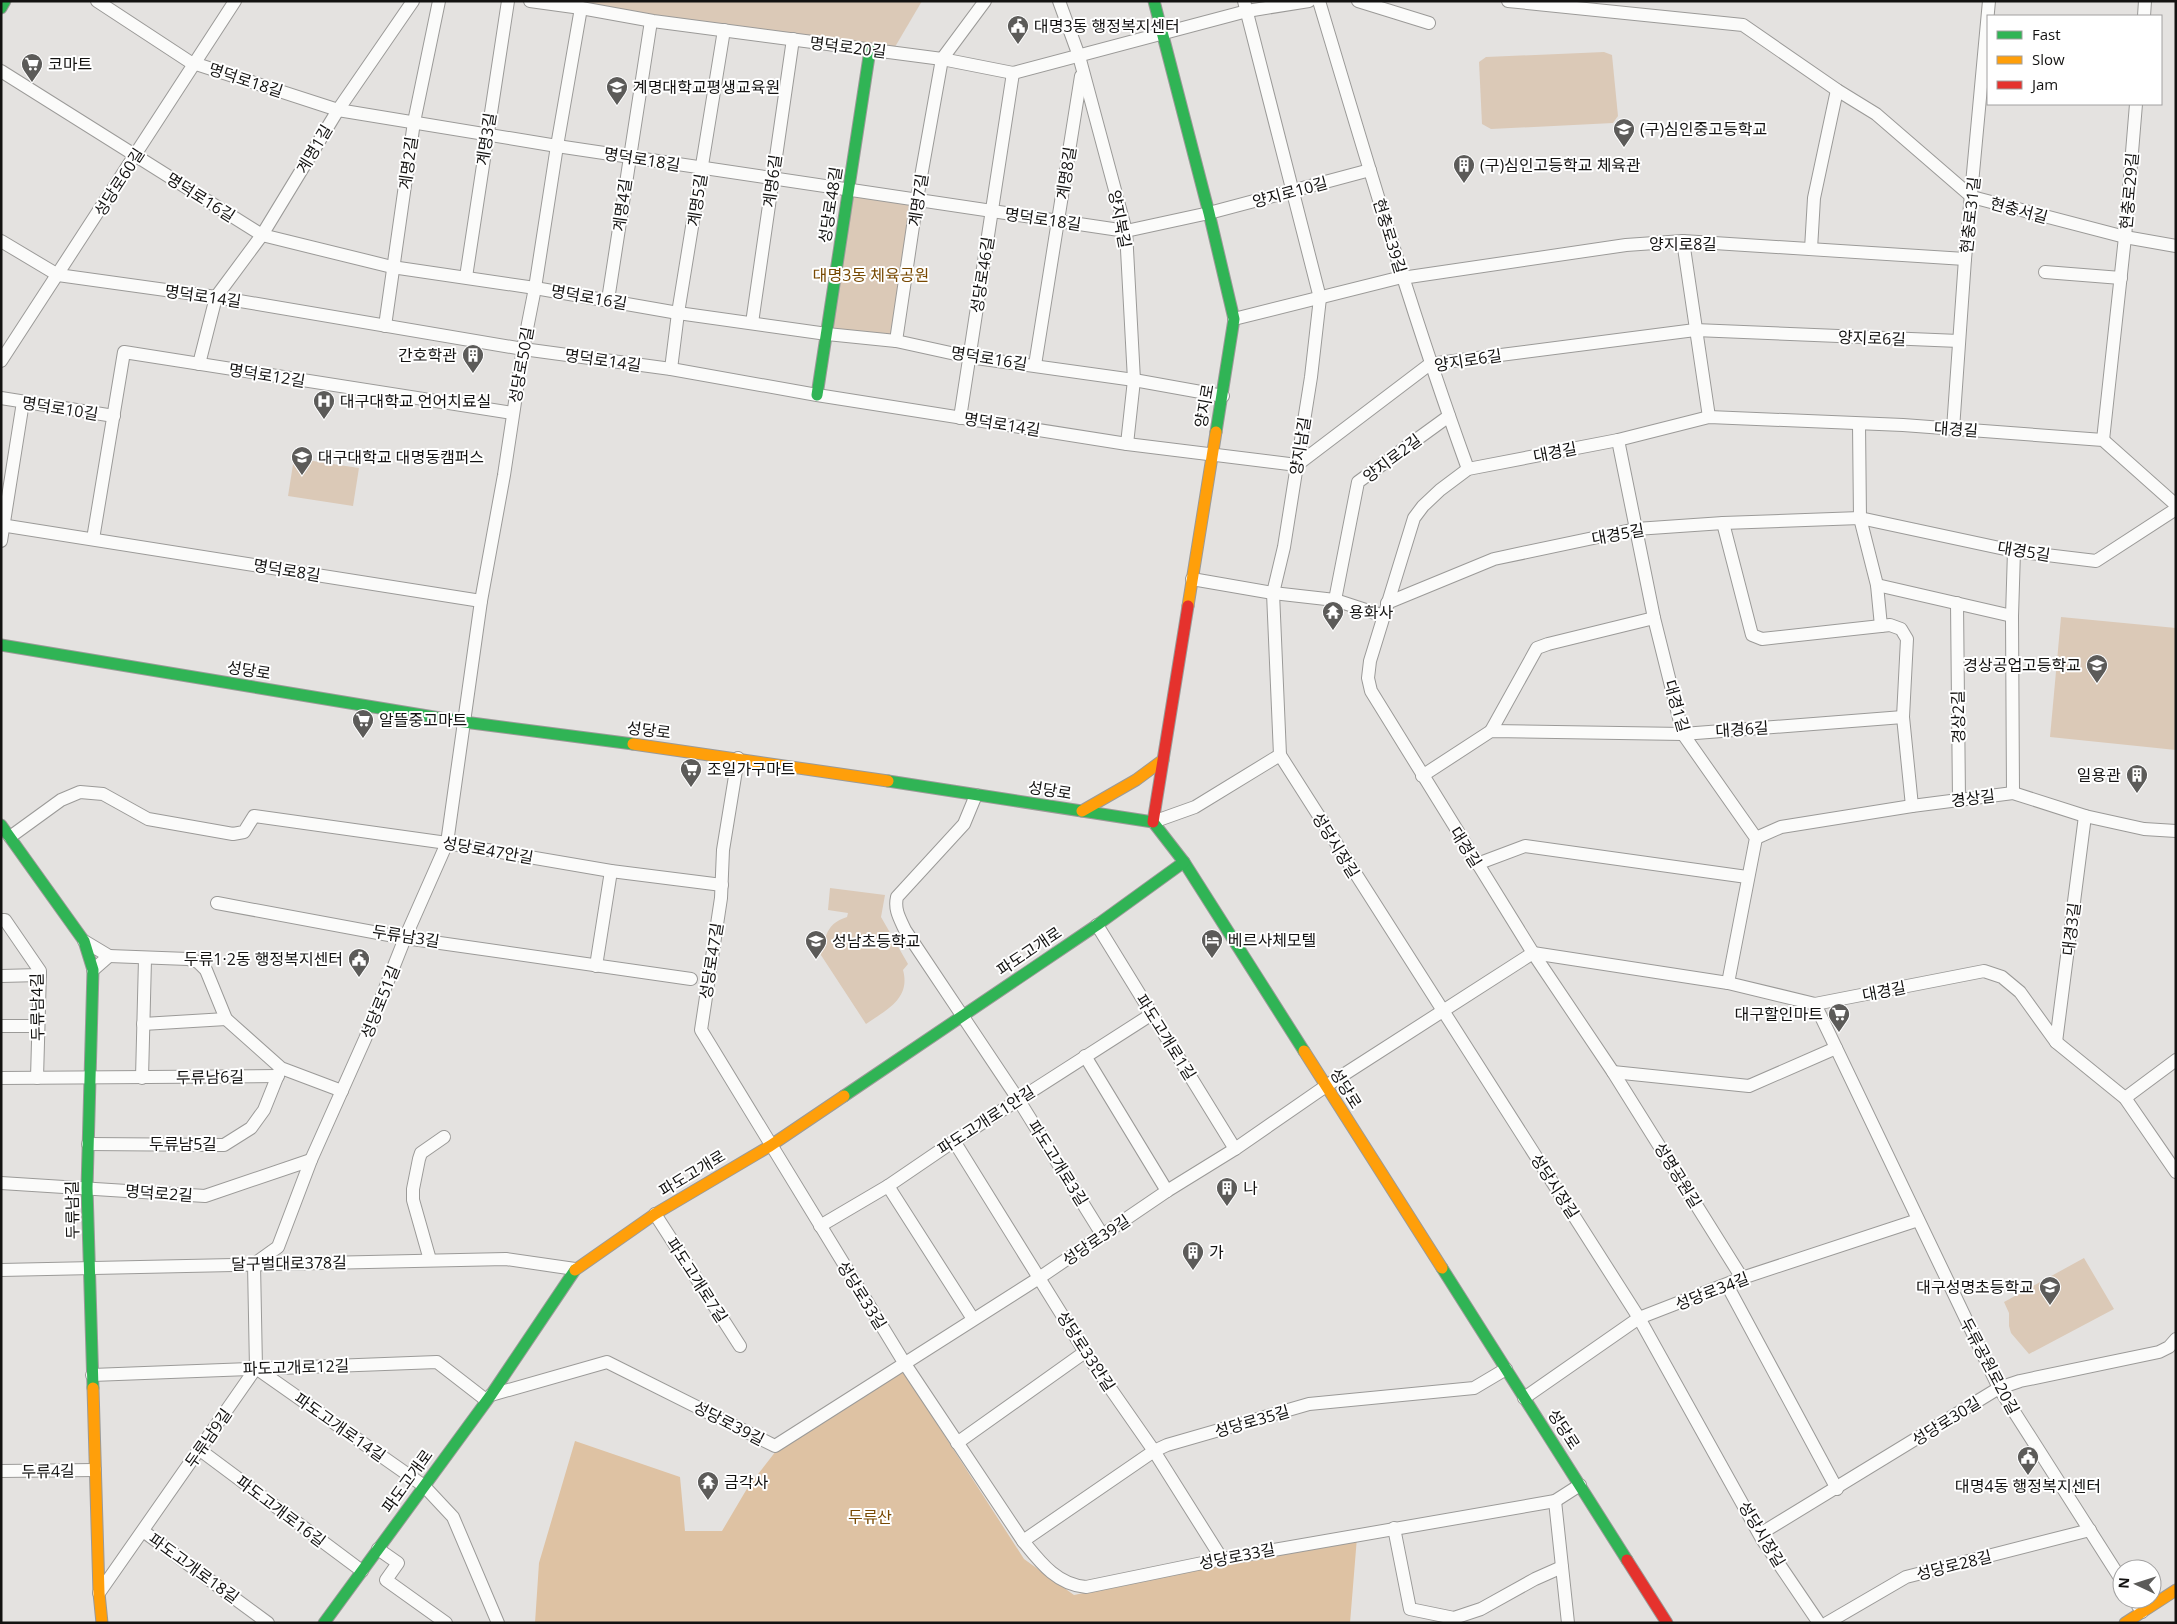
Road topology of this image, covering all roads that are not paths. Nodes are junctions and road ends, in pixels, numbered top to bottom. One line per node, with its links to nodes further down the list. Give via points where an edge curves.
1 (5, 1): 18 (main road)
2 (97, 1): 31 (street, 명덕로18길)
3 (235, 1): 31 (street, 성당로60길)
4 (413, 1): 37 (street, 계명1길)
5 (439, 1): 38 (street, 계명2길)
6 (508, 1): 39 (street, 계명3길)
7 (530, 1): 19 (street, 명덕로20길)
8 (985, 1): 30 (street)
9 (1060, 1): 29 (street, 양지북길)
10 (1154, 1): 26 (main road, 양지로)
11 (1309, 1): 17 (street, 명덕로20길)
12 (1318, 1): 44 (street, 현충로39길)
13 (1358, 1): 23 (street)
14 (1508, 1): 35 (street, 현충서길, via 1743,25)
15 (1989, 1): 20 (street, 현충로31길)
16 (2145, 1): 21 (street)
17 (1246, 6): 26 (street, 명덕로20길); 47 (street, 양지남길)
18 (1, 8)
19 (581, 8): 22 (street, 명덕로20길); 40 (street, 성당로50길)
20 (1988, 15)
21 (2144, 15)
22 (651, 21): 25 (street, 명덕로20길); 42 (street, 계명4길)
23 (1428, 23)
24 (1987, 24): 48 (street, 현충로31길)
25 (724, 30): 27 (street, 명덕로20길); 43 (street, 계명5길)
26 (1162, 35): 29 (street, 명덕로20길); 51 (main road, 양지로)
27 (793, 39): 28 (street, 명덕로20길); 45 (street, 계명6길)
28 (870, 50): 30 (street, 명덕로20길); 46 (main road, 성당로48길)
29 (1078, 56): 32 (street, 양지북길); 34 (street, 명덕로20길)
30 (942, 59): 34 (street, 명덕로20길); 49 (street, 계명7길)
31 (196, 64): 37 (street, 명덕로18길); 41 (street, 성당로60길)
32 (1082, 70): 52 (street, 계명8길); 53 (street, 양지북길)
33 (1, 71): 41 (street, 명덕로16길)
34 (1012, 74): 50 (street, 성당로46길)
35 (1837, 90): 48 (street, 현충서길, via 1876,114); 59 (street, via 1814,198)
36 (2136, 105): 55 (street, 현충로29길)
37 (338, 110): 38 (street, 명덕로18길); 54 (street, 계명1길)
38 (414, 122): 39 (street, 명덕로18길); 61 (street, 계명2길)
39 (487, 135): 40 (street, 명덕로18길); 64 (street, 계명3길)
40 (557, 146): 42 (street, 명덕로18길); 67 (street, 성당로50길)
41 (136, 156): 54 (street, 명덕로16길); 63 (street, 성당로60길)
42 (629, 156): 43 (street, 명덕로18길); 70 (street, 계명4길)
43 (702, 168): 45 (street, 명덕로18길); 71 (street, 계명5길)
44 (1370, 170): 47 (street, 양지로10길); 65 (street, 현충로39길)
45 (772, 178): 46 (street, 명덕로18길); 73 (street, 계명6길)
46 (849, 188): 49 (street, 명덕로18길); 76 (main road, 성당로48길)
47 (1293, 191): 51 (street, 양지로10길); 69 (street, 양지남길)
48 (1972, 197): 55 (street, 현충서길); 60 (street, 현충로31길)
49 (917, 199): 50 (street, 명덕로18길); 77 (street, 계명7길)
50 (992, 211): 52 (street, 명덕로18길); 81 (street, 성당로46길)
51 (1209, 213): 53 (street, 명덕로18길); 72 (main road, 양지로)
52 (1058, 221): 53 (street, 명덕로18길); 85 (street, 계명8길)
53 (1126, 231): 87 (street, 양지북길)
54 (262, 235): 61 (street, 명덕로16길); 68 (street, 계명1길)
55 (2125, 237): 58 (street, 현충서길); 66 (street, 현충로29길)
56 (1, 241): 63 (street, 명덕로14길)
57 (1683, 241): 59 (street, 양지로8길); 65 (street, 양지로8길, via 1626,245); 75 (street)
58 (2176, 246)
59 (1811, 249): 60 (street, 양지로8길)
60 (1965, 259): 78 (street, 현충로31길)
61 (392, 267): 64 (street, 명덕로16길); 74 (street, 계명2길)
62 (2045, 272): 66 (street)
63 (58, 275): 68 (street, 명덕로14길); 82 (street, 성당로60길)
64 (466, 277): 67 (street, 명덕로16길)
65 (1402, 277): 69 (street, 양지로8길); 84 (street, 현충로39길)
66 (2121, 278): 100 (street, 현충로29길)
67 (536, 288): 70 (street, 명덕로16길); 79 (street, 성당로50길)
68 (216, 297): 74 (street, 명덕로14길); 83 (street)
69 (1320, 298): 72 (street, 양지로8길); 103 (street, 양지남길)
70 (608, 300): 71 (street, 명덕로16길)
71 (678, 312): 73 (street, 명덕로16길); 86 (street, 계명5길)
72 (1234, 319): 89 (main road, 양지로)
73 (752, 323): 76 (street, 명덕로16길)
74 (385, 326): 79 (street, 명덕로14길)
75 (1695, 330): 78 (street, 양지로6길); 84 (street, 양지로6길); 95 (street)
76 (827, 334): 77 (street, 명덕로16길); 88 (main road, 성당로48길)
77 (896, 341): 81 (street, 명덕로16길)
78 (1959, 341): 98 (street, 현충로31길)
79 (523, 349): 86 (street, 명덕로14길); 92 (street, 성당로50길)
80 (124, 352): 83 (street, 명덕로12길); 93 (street, 명덕로10길)
81 (969, 357): 85 (street, 명덕로16길); 96 (street, 성당로46길)
82 (1, 361)
83 (199, 364): 92 (street, 명덕로12길)
84 (1430, 364): 94 (street, 현충로39길); 103 (street, 양지로6길)
85 (1035, 365): 87 (street, 명덕로16길)
86 (671, 369): 88 (street, 명덕로14길)
87 (1134, 380): 89 (street, 명덕로16길); 101 (street, 양지북길)
88 (817, 395): 96 (street, 명덕로14길)
89 (1223, 396): 102 (main road, 양지로)
90 (1, 398): 91 (street, 명덕로10길)
91 (23, 402): 93 (street, 명덕로10길); 109 (street)
92 (512, 413): 118 (street, 성당로50길)
93 (114, 416): 111 (street)
94 (1449, 416): 104 (street, 현충로39길); 117 (street, 양지로2길, via 1358,482)
95 (1709, 417): 97 (street, 대경길); 99 (street, 대경길)
96 (960, 418): 101 (street, 명덕로14길)
97 (1859, 424): 98 (street, 대경길); 107 (street)
98 (1952, 429): 100 (street, 대경길)
99 (1618, 440): 104 (street, 대경길); 110 (street, 대경1길)
100 (2103, 440): 105 (street)
101 (1127, 444): 102 (street, 명덕로14길)
102 (1213, 454): 103 (street); 114 (main road, 양지로)
103 (1297, 465): 116 (street, 양지남길)
104 (1468, 469): 119 (street, 대경길, via 1440,490 1414,518)
105 (2176, 505)
106 (2176, 509): 113 (street, 대경5길, via 2096,561)
107 (1860, 518): 108 (street, 대경5길); 113 (street, 대경5길); 115 (street)
108 (1723, 523): 110 (street, 대경5길); 124 (street, via 1752,635 1762,639)
109 (2, 525): 111 (street, 명덕로8길); 112 (street)
110 (1636, 529): 119 (street, 대경5길, via 1494,559); 123 (street, 대경1길)
111 (93, 539): 118 (street, 명덕로8길)
112 (1, 541)
113 (2014, 551): 122 (street, 경상길)
114 (1192, 579): 116 (street); 132 (main road, 양지로)
115 (1877, 586): 120 (street); 124 (street)
116 (1274, 594): 117 (street); 130 (street, 양지남길)
117 (1335, 600): 121 (street)
118 (481, 601): 127 (street, 성당로50길)
119 (1387, 603): 121 (street, 대경길)
120 (1957, 603): 122 (street); 136 (street, 경상2길)
121 (1384, 616): 133 (street, 대경길, via 1370,661 1368,678 1371,691)
122 (2012, 616): 134 (street, 경상길)
123 (1654, 618): 128 (street, via 1537,648); 129 (street, 대경1길)
124 (1881, 626): 126 (street, via 1901,629 1907,639)
125 (1, 645): 127 (main road, 성당로)
126 (1903, 717): 129 (street, 대경6길); 137 (street)
127 (464, 722): 131 (main road, 성당로); 145 (street, 성당로51길)
128 (1491, 731): 129 (street, 대경6길); 133 (street)
129 (1684, 734): 144 (street, 대경1길)
130 (1280, 755): 140 (street, via 1195,807); 168 (street, 성당시장길)
131 (738, 758): 135 (main road, 성당로); 150 (street, 성당로47길, via 723,850)
132 (1163, 760): 138 (main road, via 1136,780); 140 (main road, 양지로)
133 (1422, 776): 147 (street, 대경길)
134 (2013, 793): 136 (street, 경상길); 139 (street)
135 (976, 795): 138 (main road, 성당로); 170 (street, 파도고개로3길, via 964,824 897,897 896,904 905,930)
136 (1959, 800): 137 (street, 경상길)
137 (1912, 806): 144 (street, 경상길, via 1781,827)
138 (1082, 811): 140 (main road, 성당로)
139 (2085, 816): 142 (street); 175 (street, 대경3길)
140 (1154, 822): 146 (main road, 성당로)
141 (1, 825): 143 (main road, 두류남길)
142 (2176, 831)
143 (10, 837): 145 (street, 성당로47안길, via 61,800 80,792 104,794 148,819 233,834 244,832 254,816); 155 (main road, 두류남길)
144 (1756, 838): 149 (street)
145 (447, 843): 148 (street, 성당로47안길); 154 (street, 성당로51길)
146 (1184, 862): 153 (main road, 파도고개로); 185 (main road, 성당로)
147 (1477, 864): 149 (street, via 1525,846); 156 (street, 대경길)
148 (611, 871): 150 (street, 성당로47안길); 159 (street)
149 (1747, 877): 165 (street)
150 (722, 885): 160 (street, 성당로47길)
151 (217, 903): 154 (street, 두류남3길)
152 (1, 920): 162 (street, 두류남4길, via 5,920)
153 (1097, 925): 169 (street, 파도고개로1길); 170 (main road, 파도고개로)
154 (406, 938): 159 (street, 두류남3길); 186 (street, 성당로51길)
155 (84, 941): 157 (street); 161 (main road, 두류남길)
156 (1533, 953): 165 (street, 대경길); 168 (street); 180 (street, 성명공원길)
157 (109, 956): 158 (street); 161 (street)
158 (145, 959): 171 (street, via 198,962 206,970); 172 (street)
159 (596, 966): 164 (street, 두류남3길)
160 (709, 968): 164 (street); 166 (street, 성당로47길)
161 (93, 970): 183 (main road, 두류남길)
162 (40, 975): 163 (street); 174 (street, 두류남4길)
163 (1, 976)
164 (691, 979): 166 (street)
165 (1728, 983): 167 (street, 대경길)
166 (706, 993): 192 (street, 성당로47길, via 701,1030)
167 (1815, 1004): 175 (street, 대경길, via 1984,971 2002,977 2020,992); 176 (street, 두류공원로20길)
168 (1442, 1011): 185 (street); 212 (street, 성당시장길)
169 (1152, 1014): 177 (street, 파도고개로1안길); 193 (street, 파도고개로1길)
170 (963, 1015): 188 (street, 파도고개로3길); 192 (main road, 파도고개로)
171 (226, 1019): 172 (street); 179 (street)
172 (143, 1024): 184 (street)
173 (1, 1026): 174 (street)
174 (38, 1026): 182 (street, 두류남4길)
175 (2056, 1042): 187 (street, 대경길)
176 (1836, 1048): 180 (street, via 1749,1086); 201 (street, 두류공원로20길)
177 (1086, 1056): 188 (street, 파도고개로1안길); 199 (street)
178 (2176, 1060): 187 (street)
179 (280, 1072): 184 (street, 두류남6길); 186 (street, 두류남6길); 191 (street, 두류남5길, via 264,1110 251,1128 224,1144)
180 (1613, 1072): 210 (street, 성명공원길)
181 (1, 1078): 182 (street, 두류남6길)
182 (37, 1078): 183 (street, 두류남6길)
183 (90, 1078): 184 (street, 두류남6길); 191 (main road, 두류남길)
184 (142, 1078)
185 (1326, 1086): 193 (street, 성당로39길); 219 (main road, 성당로)
186 (342, 1091): 194 (street, 성당로51길)
187 (2126, 1098): 195 (street, 대경길)
188 (1018, 1099): 190 (street, 파도고개로1안길); 203 (street, 파도고개로3길)
189 (444, 1137): 204 (street, via 421,1153 413,1189 413,1200)
190 (954, 1141): 197 (street, 파도고개로1안길); 209 (street, 성당로33안길)
191 (88, 1144): 198 (main road, 두류남길)
192 (770, 1146): 200 (main road, 파도고개로); 202 (street, 성당로33길)
193 (1235, 1149): 199 (street, 성당로39길)
194 (312, 1160): 198 (street, 명덕로2길, via 205,1196); 205 (street, 성당로51길, via 278,1247)
195 (2176, 1172)
196 (1, 1183): 198 (street, 명덕로2길)
197 (888, 1186): 202 (street, 파도고개로1안길); 213 (street)
198 (87, 1188): 206 (main road, 두류남길)
199 (1167, 1191): 203 (street, 성당로39길)
200 (655, 1214): 207 (main road, 파도고개로); 215 (street, 파도고개로7길)
201 (1918, 1220): 210 (street, 성당로34길); 221 (street, 두류공원로20길)
202 (820, 1226): 217 (street, 성당로33길)
203 (1103, 1236): 209 (street, 성당로39길)
204 (430, 1260): 205 (street, 달구벌대로378길); 207 (street, 달구벌대로378길, via 506,1259)
205 (254, 1264): 206 (street, 달구벌대로378길); 218 (street)
206 (89, 1266): 208 (street, 달구벌대로378길); 220 (main road, 두류남길)
207 (575, 1269): 222 (main road, 파도고개로)
208 (1, 1270)
209 (1039, 1278): 213 (street, 성당로39길); 216 (street, 성당로33안길)
210 (1742, 1278): 211 (street, 성당로34길)
211 (1726, 1284): 212 (street, 성당로34길); 231 (street)
212 (1640, 1318): 223 (street, 성당로34길); 236 (street, 성당시장길)
213 (973, 1319): 217 (street, 성당로39길)
214 (2176, 1338): 221 (street, 성당로30길, via 2169,1347 2158,1352)
215 (740, 1346)
216 (1084, 1352): 224 (street); 226 (street, 성당로33안길)
217 (905, 1364): 222 (street, 성당로39길, via 775,1446 606,1362); 224 (street, 성당로33길)
218 (256, 1368): 220 (street, 파도고개로12길); 222 (street, 파도고개로12길, via 437,1362); 225 (street, 두류남9길); 230 (street, 파도고개로14길)
219 (1506, 1369): 223 (main road, 성당로); 226 (street, 성당로35길, via 1474,1388 1309,1404)
220 (92, 1375): 227 (main road, 두류남길)
221 (1999, 1388): 231 (street, 성당로30길); 234 (street, 두류공원로20길)
222 (488, 1398): 230 (main road, 파도고개로)
223 (1524, 1398): 229 (main road, 성당로)
224 (957, 1443): 237 (street, 성당로33길)
225 (200, 1450): 235 (street, 두류남9길); 242 (street, 파도고개로16길)
226 (1154, 1451): 237 (street, 성당로35길); 239 (street, 성당로33안길)
227 (95, 1470): 228 (street, 두류4길); 244 (main road, 두류남길)
228 (1, 1471)
229 (1580, 1485): 232 (street, 성당로33길); 253 (main road, 성당로)
230 (424, 1486): 238 (main road, 파도고개로); 251 (street, 파도고개로14길, via 453,1518)
231 (1837, 1489): 236 (street, 성당로30길)
232 (1554, 1501): 233 (street, 성당로33길); 241 (street)
233 (1394, 1528): 239 (street, 성당로33길); 241 (street, via 1410,1609 1454,1618 1481,1609)
234 (2090, 1530): 240 (street, 두류공원로20길); 255 (street, 성당로28길, via 1906,1577)
235 (143, 1531): 244 (street, 두류남9길); 248 (street, 파도고개로18길)
236 (1760, 1534): 254 (street, 성당시장길)
237 (1023, 1541): 239 (street, 성당로33길, via 1052,1573 1076,1586)
238 (378, 1549): 242 (main road, 파도고개로); 250 (street, via 398,1562 386,1580)
239 (1222, 1559)
240 (2112, 1565)
241 (1562, 1567): 252 (street)
242 (362, 1571): 249 (main road, 파도고개로)
243 (2176, 1590): 246 (main road)
244 (99, 1593): 247 (main road, 두류남길)
245 (2140, 1609): 246 (street)
246 (2142, 1612): 256 (main road)
247 (102, 1623)
248 (268, 1623)
249 (324, 1623)
250 (446, 1623)
251 (498, 1623)
252 (1568, 1623)
253 (1668, 1623)
254 (1819, 1623)
255 (1827, 1623)
256 (2125, 1623)

